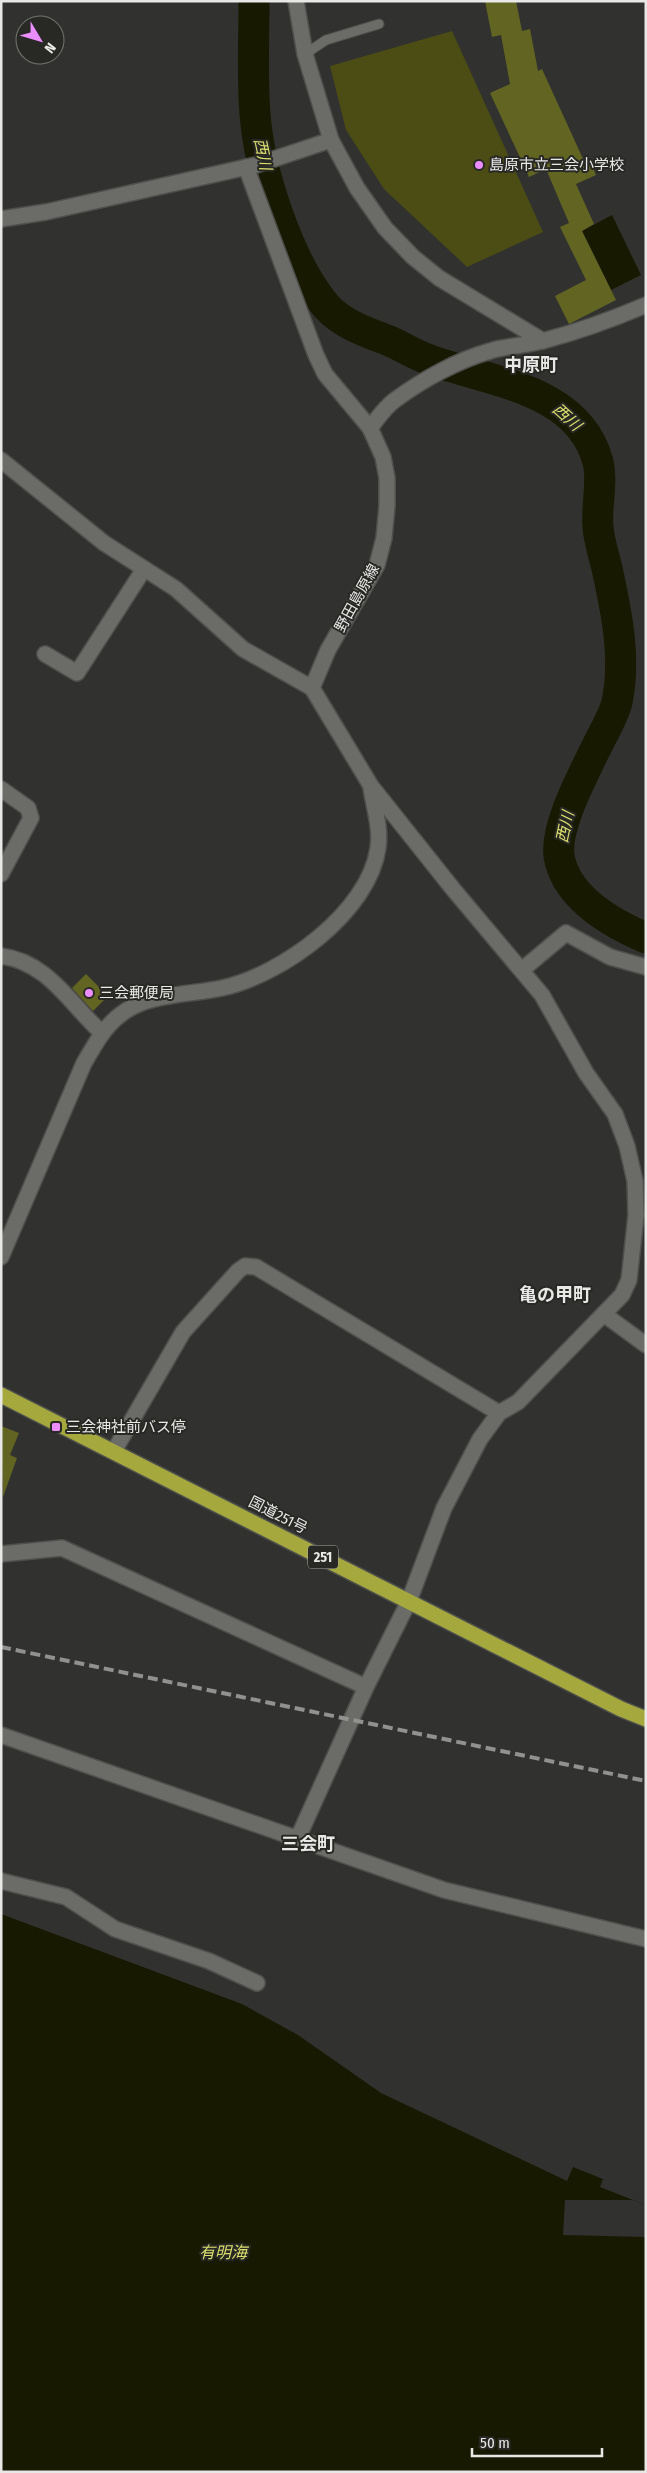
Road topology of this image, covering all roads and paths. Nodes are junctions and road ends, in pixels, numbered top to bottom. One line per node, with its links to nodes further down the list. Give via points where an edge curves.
1 (296, 1): 3 (street)
2 (379, 24): 3 (lane, via 326,40)
3 (305, 54): 4 (street)
4 (331, 140): 5 (street); 8 (street, via 352,181 380,220 413,256 439,278)
5 (251, 166): 6 (street); 9 (street, 野田島原線, via 316,355 326,374)
6 (1, 219)
7 (646, 304): 8 (street, via 610,321)
8 (543, 341): 9 (street, via 491,350 438,374 394,400)
9 (370, 428): 13 (street, 野田島原線, via 384,457 387,478 384,538 377,565 328,650)
10 (1, 460): 11 (street, via 104,543)
11 (144, 569): 12 (street, via 77,674); 13 (street, via 176,589 242,649)
12 (45, 654)
13 (312, 688): 14 (street)
14 (371, 786): 19 (street); 20 (street, via 379,836 375,866 366,884 326,932 274,969 246,982 138,1005 121,1014)
15 (1, 789): 16 (street, via 28,808 31,818)
16 (1, 874)
17 (1, 956): 20 (street, via 27,962 45,974)
18 (646, 967): 19 (street, via 610,957 566,933)
19 (522, 969): 22 (street, via 542,995 586,1073 614,1114 629,1154 635,1181 636,1215 628,1280 622,1295)
20 (102, 1033): 21 (street, via 84,1063)
21 (1, 1256)
22 (605, 1315): 23 (street); 25 (street, via 518,1402)
23 (646, 1344)
24 (1, 1394): 26 (highway, 国道251号 / 251)
25 (499, 1413): 26 (street, via 250,1265 238,1271 183,1332); 28 (street, via 480,1439 444,1508)
26 (114, 1451): 28 (highway, 国道251号 / 251)
27 (1, 1554): 29 (street, via 62,1548)
28 (409, 1601): 29 (street); 30 (highway, 国道251号 / 251)
29 (366, 1686): 32 (street)
30 (646, 1719)
31 (1, 1735): 32 (street)
32 (297, 1840): 34 (street, via 444,1890)
33 (1, 1880): 35 (street, via 66,1897 115,1929 209,1961)
34 (646, 1939)
35 (257, 1983)

